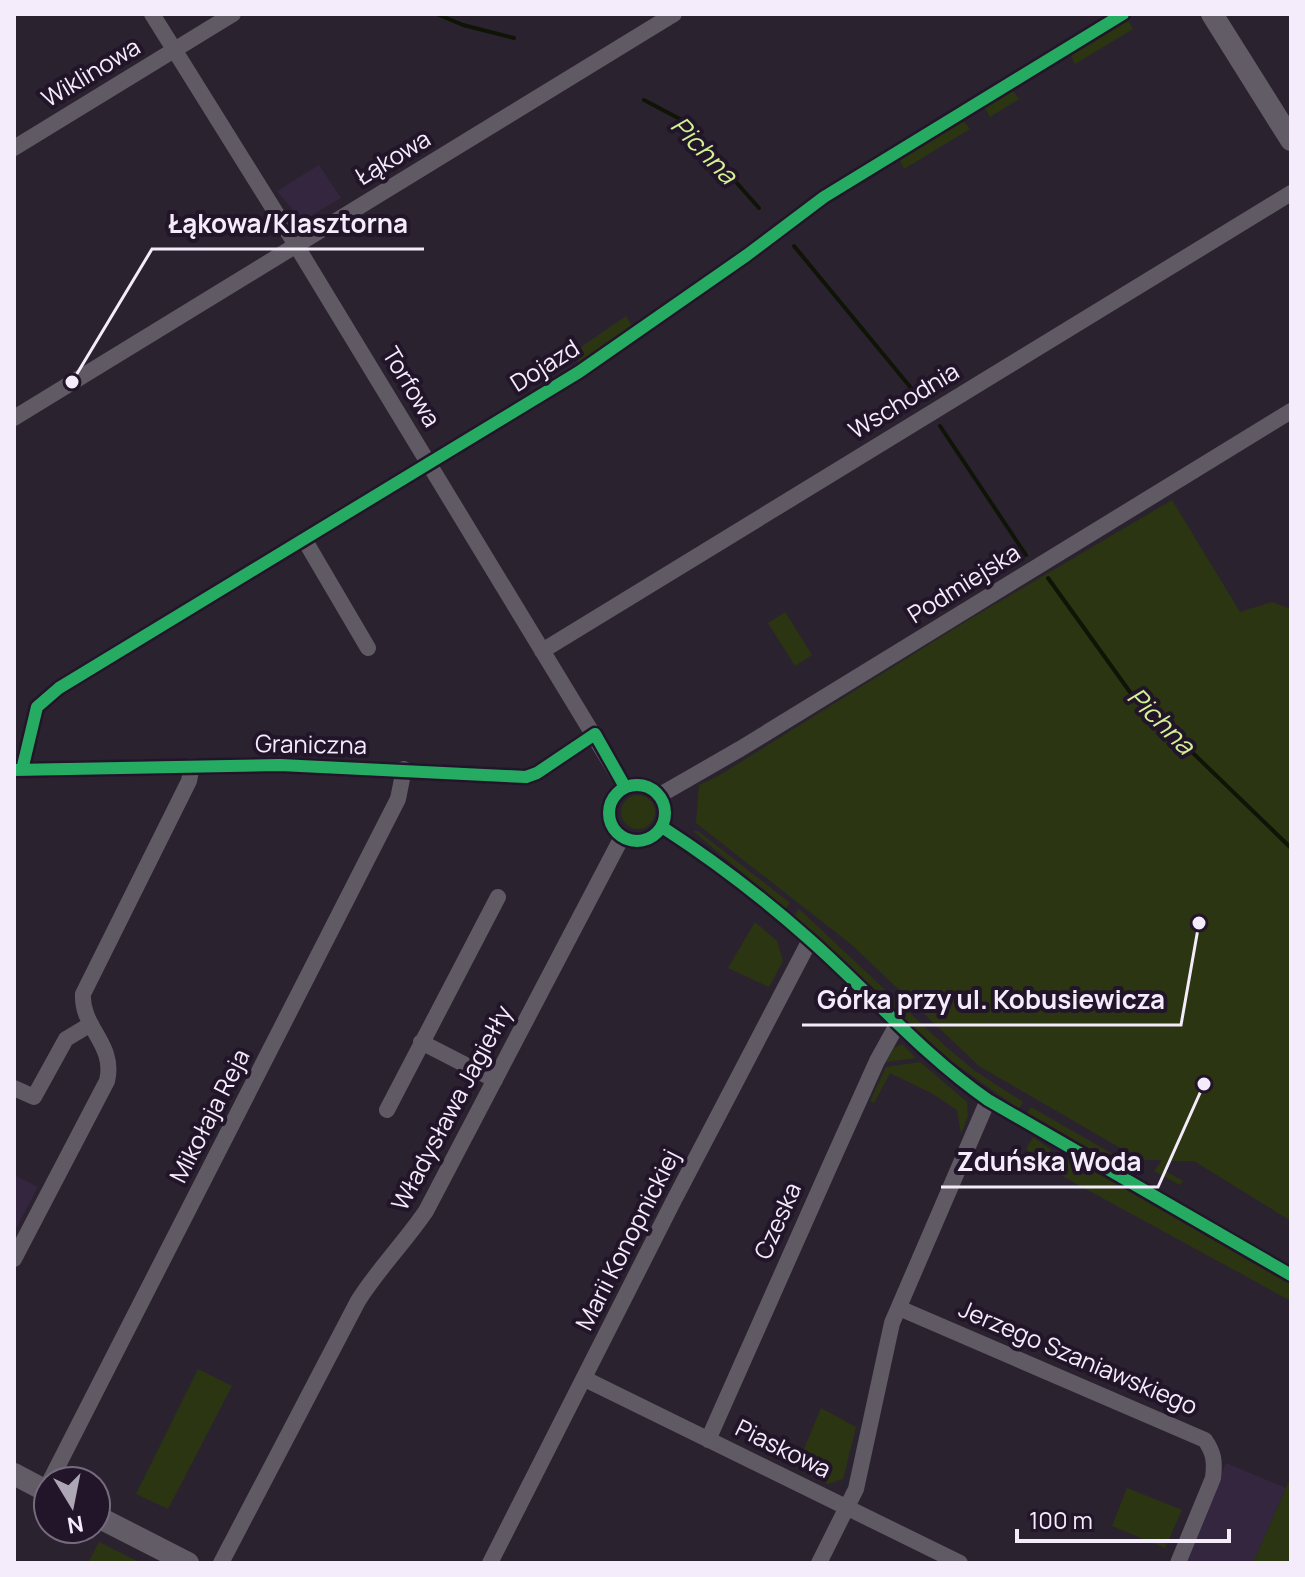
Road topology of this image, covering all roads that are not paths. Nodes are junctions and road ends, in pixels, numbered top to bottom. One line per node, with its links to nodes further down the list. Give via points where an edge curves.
1 (152, 14): 6 (street, Torfowa)
2 (233, 14): 6 (street, Wiklinowa)
3 (674, 14): 10 (street, Łąkowa)
4 (1123, 14): 13 (street, Dojazd, via 824,197 579,372)
5 (1212, 14): 7 (street)
6 (175, 51): 8 (street, Wiklinowa); 10 (street, Torfowa)
7 (1291, 140)
8 (14, 148)
9 (1291, 193): 16 (street, Wschodnia)
10 (296, 245): 12 (street, Łąkowa); 13 (street, Torfowa)
11 (1291, 411): 22 (street, Podmiejska)
12 (14, 418)
13 (429, 463): 14 (street, Dojazd); 16 (street, Torfowa)
14 (304, 539): 15 (street); 20 (street, Dojazd, via 46,697 37,707)
15 (368, 648)
16 (542, 651): 17 (street, Torfowa)
17 (595, 734): 19 (street, Graniczna, via 526,777); 21 (street, Torfowa)
18 (192, 766): 19 (street, Graniczna); 20 (street, Graniczna); 27 (street, via 83,994 82,1007)
19 (404, 769): 39 (street, Mikołaja Reja, via 398,799)
20 (18, 770)
21 (625, 787): 22 (street, via 644,785); 24 (street, via 613,799 609,815)
22 (660, 795): 23 (street, via 666,810)
23 (662, 827): 24 (street, via 649,839); 26 (street)
24 (622, 837): 30 (street, Władysława Jagiełły)
25 (498, 897): 29 (street)
26 (810, 940): 28 (street); 37 (street, Marii Konopnickiej)
27 (91, 1024): 31 (street, via 66,1039 34,1097); 34 (street, via 107,1054 107,1081)
28 (897, 1025): 32 (street); 38 (street, Czeska)
29 (421, 1042): 30 (street); 33 (street)
30 (495, 1080): 43 (street, Władysława Jagiełły, via 426,1211 358,1301)
31 (14, 1088)
32 (988, 1100): 35 (street); 36 (street)
33 (387, 1110)
34 (14, 1259)
35 (1291, 1275)
36 (899, 1308): 40 (street); 47 (street, Jerzego Szaniawskiego, via 1205,1440 1215,1463 1213,1478)
37 (585, 1379): 38 (street, Piaskowa); 44 (street, Marii Konopnickiej)
38 (708, 1440): 40 (street, Piaskowa)
39 (59, 1465)
40 (848, 1506): 45 (street); 46 (street, Piaskowa)
41 (112, 1524): 42 (street)
42 (188, 1563)
43 (221, 1563)
44 (490, 1563)
45 (819, 1563)
46 (960, 1563)
47 (1178, 1563)

